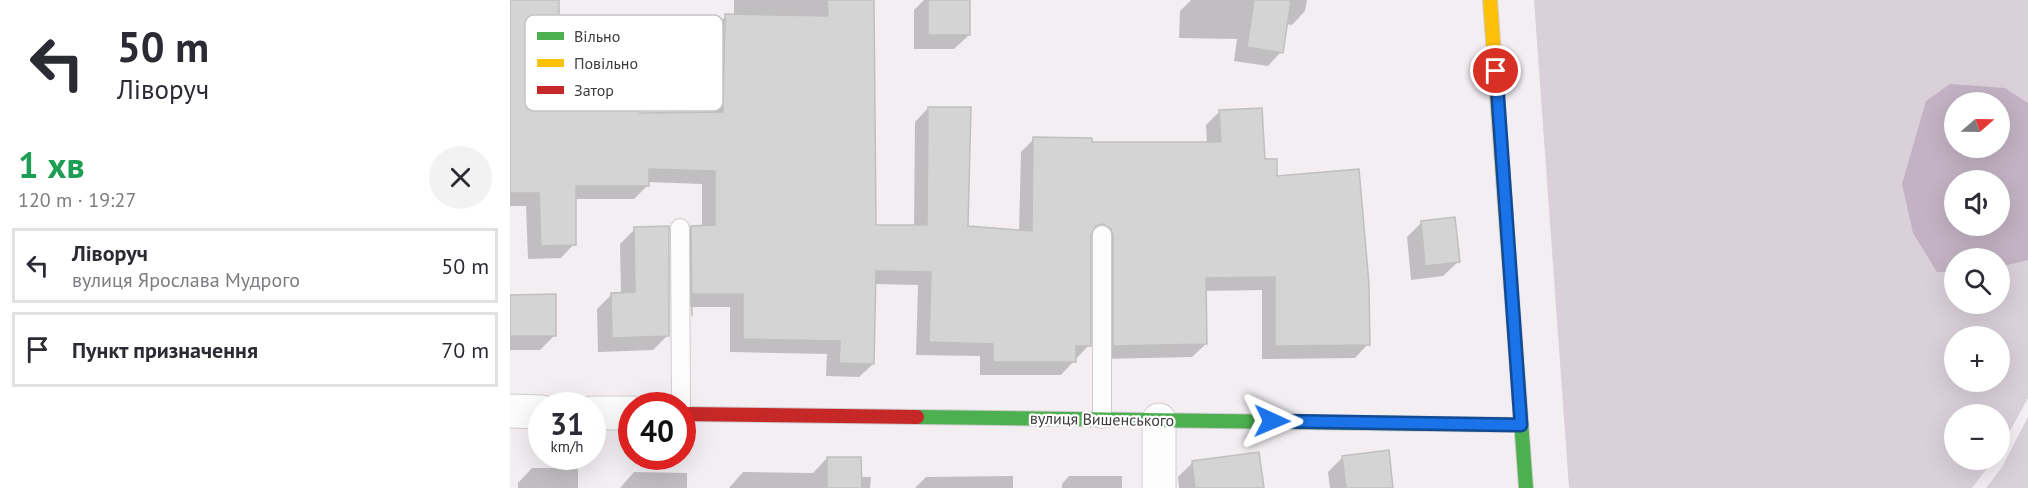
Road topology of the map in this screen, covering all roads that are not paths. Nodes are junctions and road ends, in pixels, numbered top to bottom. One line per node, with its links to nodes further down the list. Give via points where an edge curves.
1 (1490, 0): 10 (street)
2 (680, 228): 4 (lane)
3 (1102, 235): 8 (lane)
4 (681, 392)
5 (510, 411): 6 (street)
6 (528, 412)
7 (696, 414): 8 (street, вулиця Вишенського)
8 (1102, 419): 9 (street, вулиця Вишенського)
9 (1159, 420): 10 (street, вулиця Вишенського); 11 (street)
10 (1521, 425): 12 (street)
11 (1159, 488)
12 (1526, 488)

